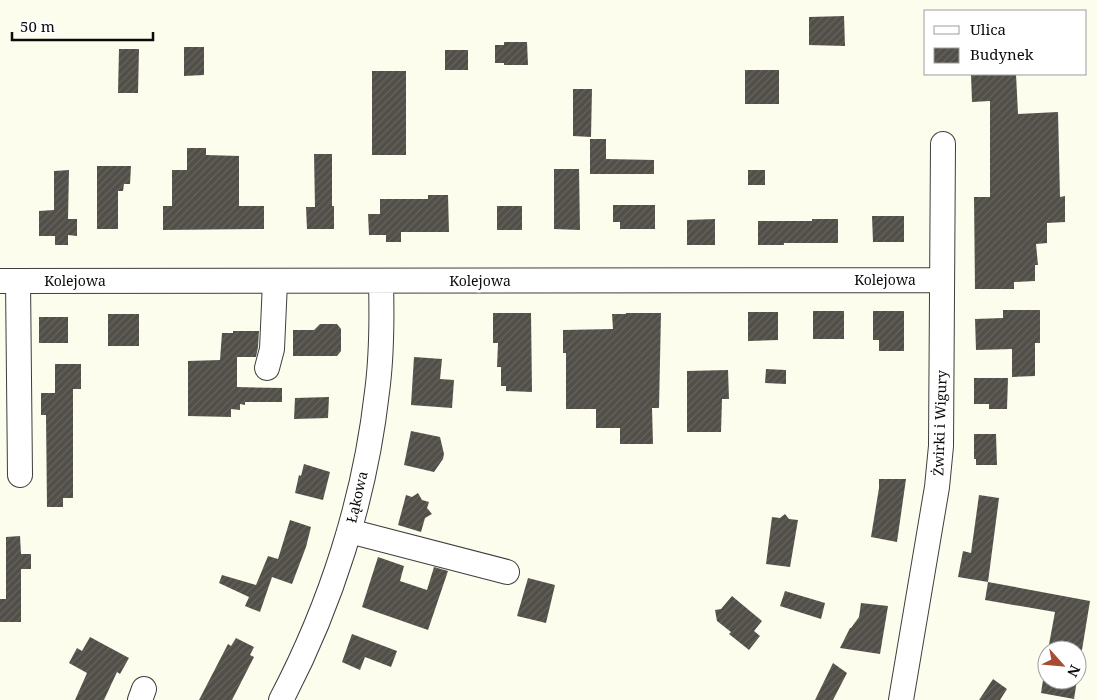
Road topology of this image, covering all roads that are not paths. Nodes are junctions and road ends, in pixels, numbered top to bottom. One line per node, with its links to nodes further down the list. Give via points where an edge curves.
1 (943, 144): 2 (street, Żwirki i Wigury)
2 (942, 280): 5 (street, Kolejowa); 11 (street, Żwirki i Wigury, via 941,446 937,487)
3 (9, 281): 4 (street, Kolejowa); 7 (street, Kolejowa)
4 (275, 282): 5 (street, Kolejowa); 6 (street, via 272,349)
5 (382, 282): 8 (street, Łąkowa, via 377,392)
6 (267, 368)
7 (20, 474)
8 (349, 531): 9 (street); 10 (street, Łąkowa, via 321,616)
9 (507, 572)
10 (281, 700)
11 (901, 700)

